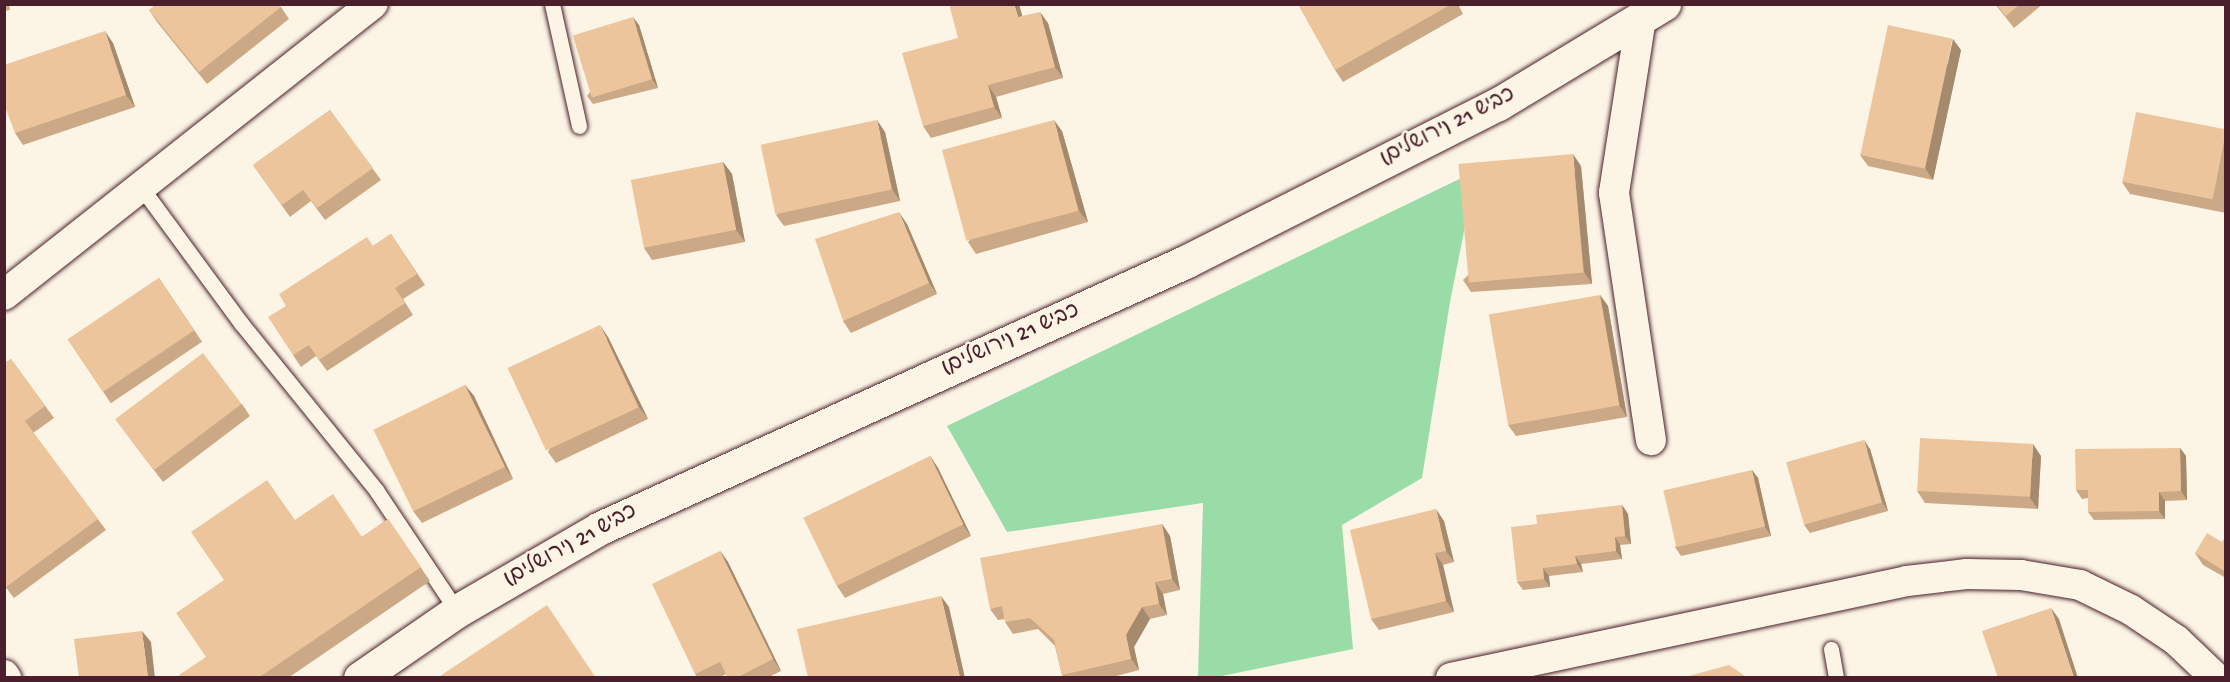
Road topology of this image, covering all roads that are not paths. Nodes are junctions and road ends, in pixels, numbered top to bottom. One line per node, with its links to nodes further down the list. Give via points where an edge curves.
1 (373, 4): 5 (street)
2 (552, 4): 4 (lane)
3 (1653, 11): 7 (street, via 1614,193); 8 (main road, כביש 21 (ירושלים), via 1498,104 1185,262 697,481 600,528)
4 (579, 126)
5 (141, 187): 6 (street); 8 (lane, via 241,323 376,490)
6 (4, 295)
7 (1651, 440)
8 (458, 611): 10 (main road, כביש 21 (ירושלים))
9 (1831, 649): 12 (lane)
10 (360, 678)
11 (1451, 678): 13 (street, via 1907,581 1966,574 2021,575 2080,585 2176,640)
12 (1836, 678)
13 (2216, 678)

